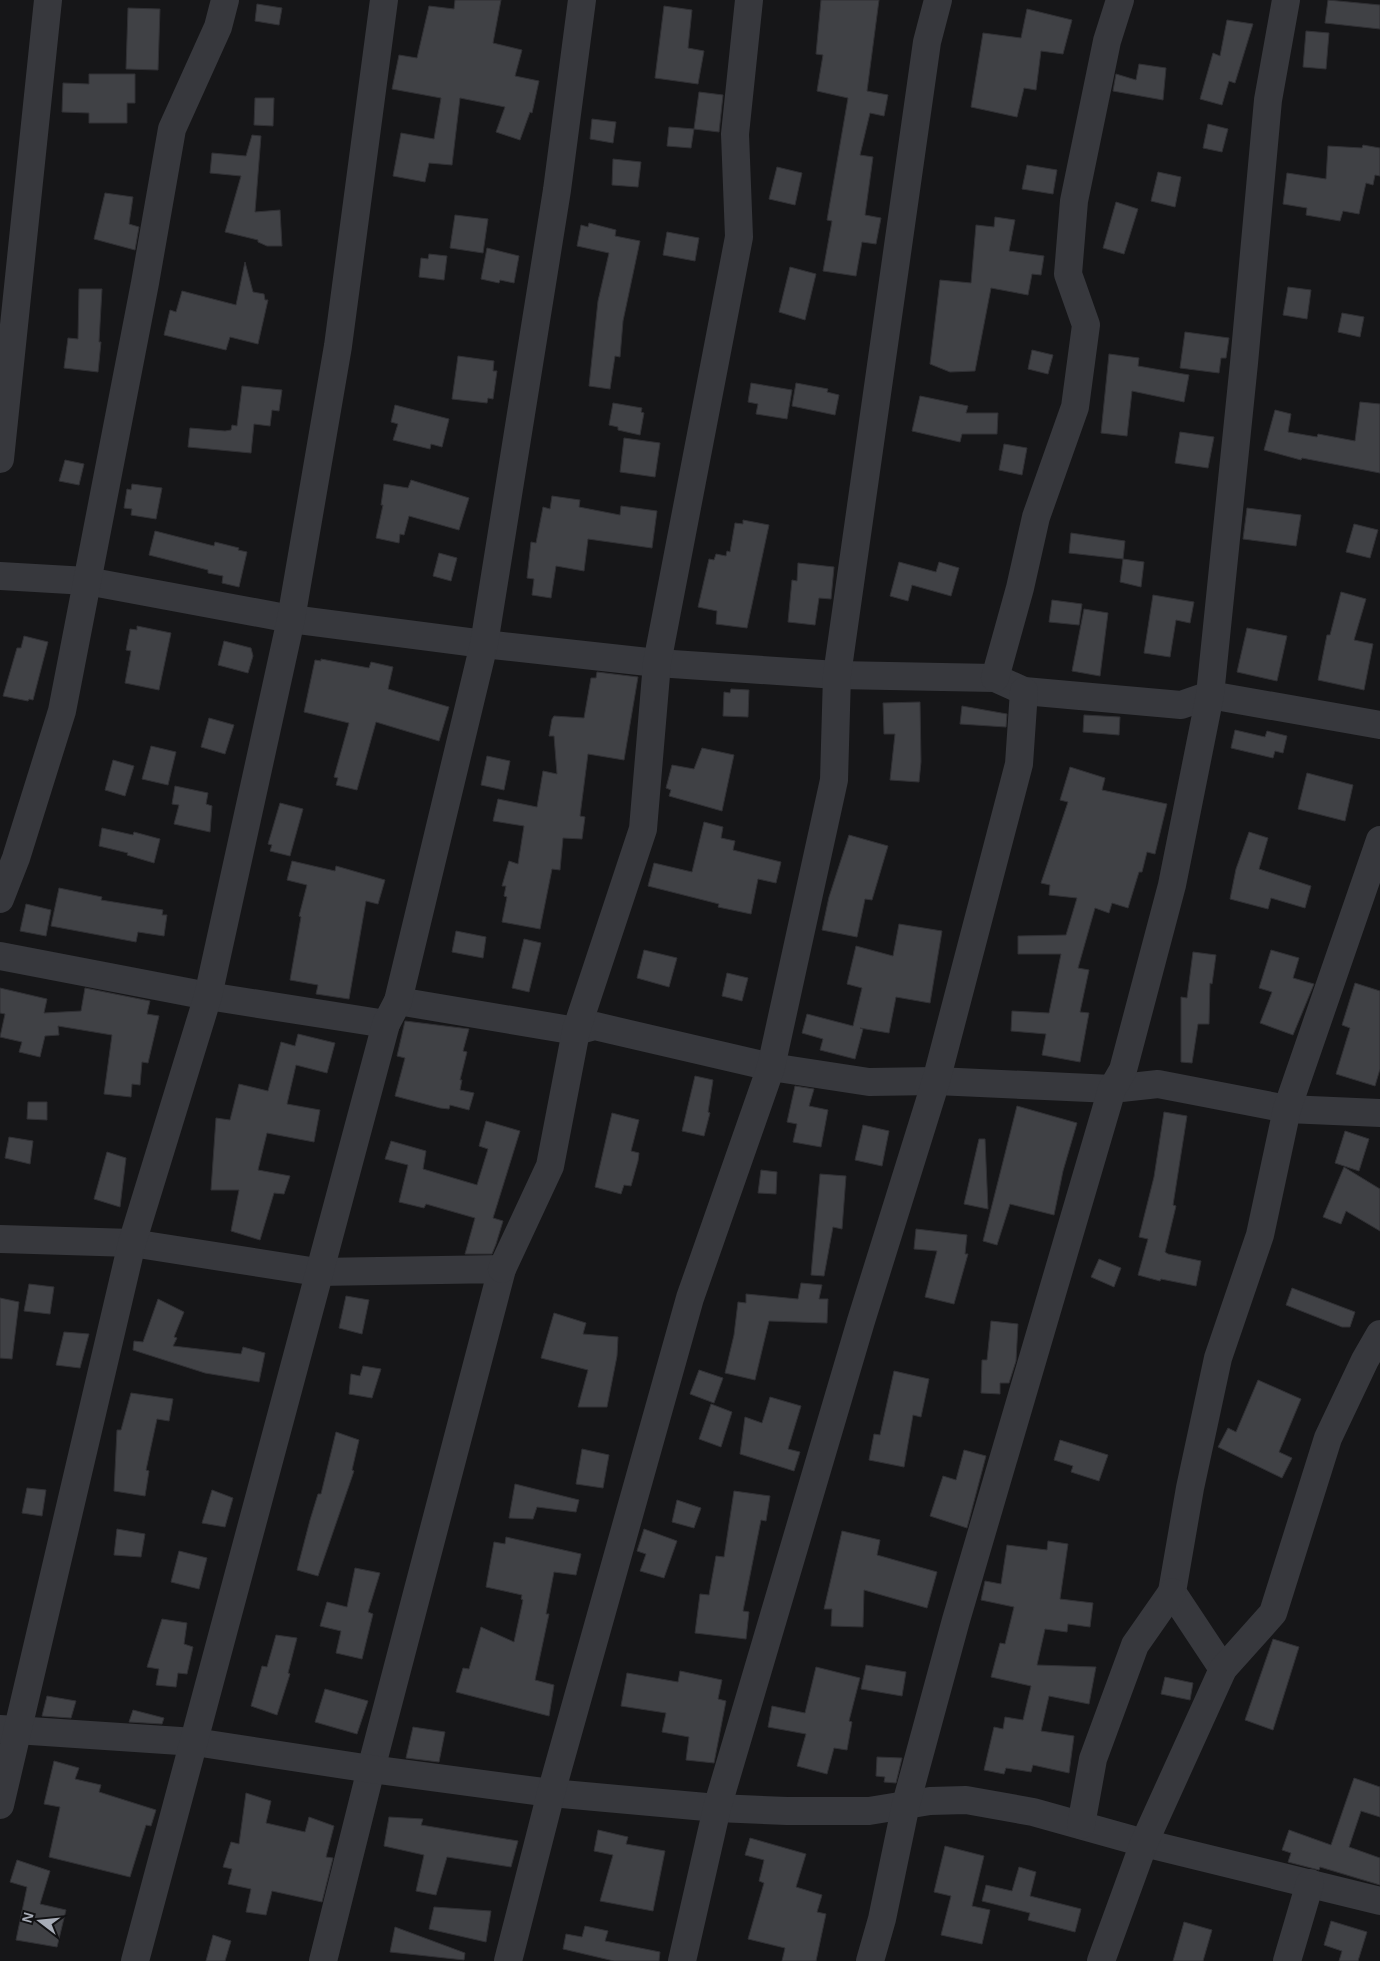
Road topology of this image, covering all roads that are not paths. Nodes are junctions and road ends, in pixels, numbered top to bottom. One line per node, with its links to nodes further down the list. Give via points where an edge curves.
1 (48, 0): 9 (street)
2 (225, 0): 11 (street, via 218,27 172,129)
3 (384, 0): 12 (street, via 338,346)
4 (582, 0): 13 (street, via 556,200)
5 (749, 0): 14 (street, via 735,134 739,238)
6 (938, 0): 15 (street, via 926,52)
7 (1120, 0): 16 (street, via 1107,41 1074,201 1068,274 1086,325 1075,406 1036,517)
8 (1286, 0): 18 (street, via 1268,100)
9 (0, 459)
10 (0, 576): 11 (street)
11 (87, 581): 12 (street); 21 (street, via 62,711)
12 (291, 619): 13 (street); 23 (street)
13 (484, 644): 14 (street); 24 (street)
14 (657, 662): 15 (street); 26 (street, via 643,829)
15 (837, 675): 16 (street); 27 (street, via 834,780)
16 (995, 678): 17 (street)
17 (1024, 691): 18 (street, via 1180,705); 28 (street, via 1019,764)
18 (1210, 695): 19 (street); 29 (street, via 1172,884 1123,1070)
19 (1380, 725)
20 (1380, 840): 30 (street)
21 (0, 899)
22 (0, 956): 23 (street)
23 (208, 996): 25 (street); 33 (street)
24 (398, 1001): 25 (street); 26 (street)
25 (386, 1024): 35 (street)
26 (576, 1031): 27 (street, via 595,1026); 34 (street, via 550,1166)
27 (771, 1067): 28 (street, via 870,1082); 42 (street, via 690,1298)
28 (936, 1081): 29 (street); 45 (street, via 861,1321)
29 (1112, 1089): 30 (street, via 1158,1084); 43 (street, via 956,1620)
30 (1287, 1109): 31 (street); 37 (street, via 1260,1235 1218,1358)
31 (1380, 1113)
32 (0, 1239): 33 (street)
33 (132, 1243): 35 (street); 39 (street)
34 (502, 1269): 35 (street); 41 (street)
35 (317, 1272): 40 (street)
36 (1380, 1334): 38 (street, via 1328,1438 1273,1613)
37 (1172, 1592): 38 (street); 46 (street, via 1135,1645 1093,1759)
38 (1223, 1669): 47 (street)
39 (9, 1728): 40 (street); 44 (street)
40 (195, 1742): 41 (street); 50 (street)
41 (371, 1769): 42 (street); 51 (street)
42 (551, 1793): 45 (street); 52 (street)
43 (906, 1804): 45 (street, via 869,1811); 46 (street, via 966,1800 1033,1812); 54 (street)
44 (0, 1805)
45 (717, 1808): 53 (street)
46 (1081, 1825): 47 (street)
47 (1144, 1843): 48 (street); 55 (street)
48 (1310, 1883): 49 (street); 56 (street)
49 (1380, 1901)
50 (135, 1961)
51 (323, 1961)
52 (508, 1961)
53 (682, 1961)
54 (870, 1961)
55 (1101, 1961)
56 (1288, 1961)

